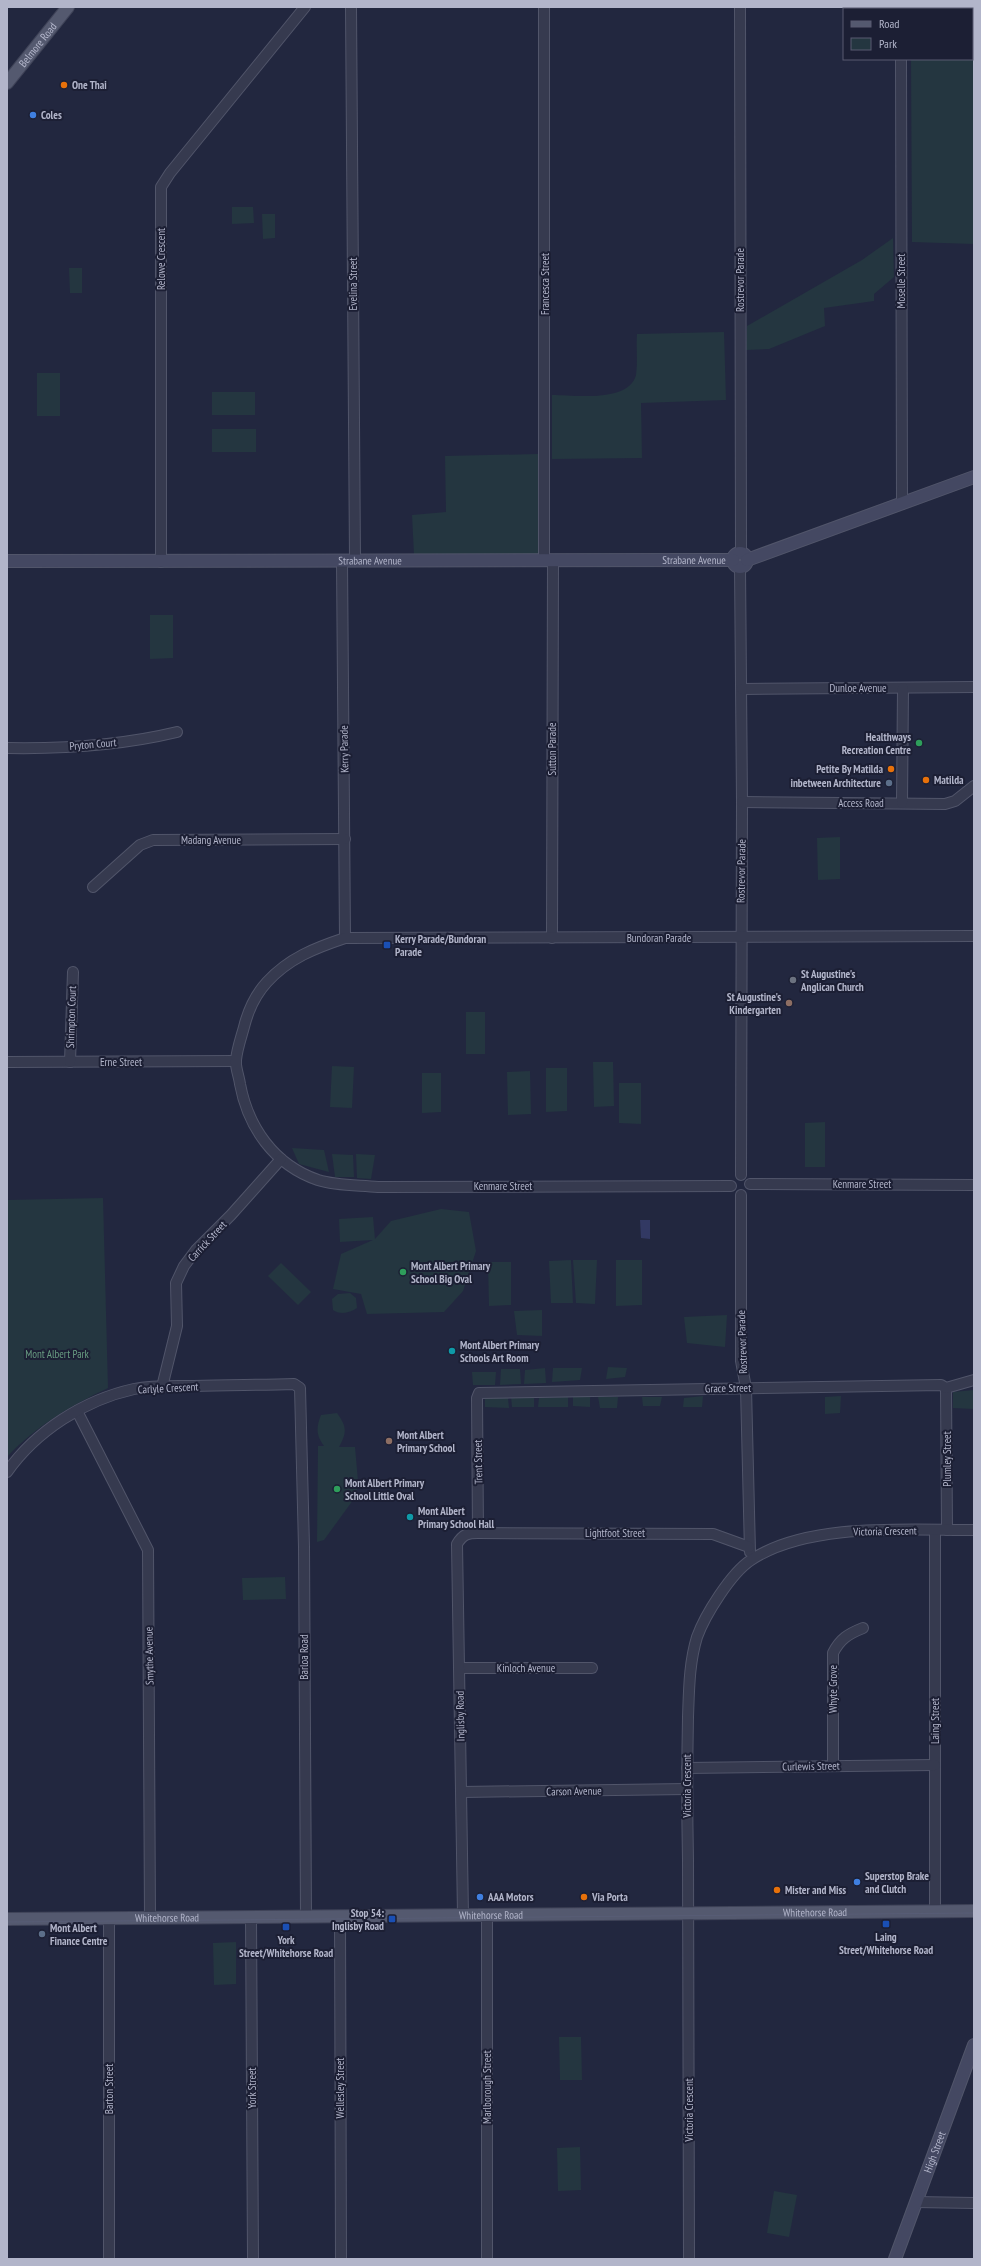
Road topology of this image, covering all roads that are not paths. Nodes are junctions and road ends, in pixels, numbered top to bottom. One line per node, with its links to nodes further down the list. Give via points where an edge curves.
1 (68, 7): 7 (main road, Belmore Road)
2 (306, 7): 15 (street, Relowe Crescent, via 161,187)
3 (351, 7): 10 (street, Evelina Street)
4 (544, 7): 11 (street, Francesca Street)
5 (740, 7): 12 (street, Rostrevor Parade)
6 (901, 60): 9 (street, Moselle Street)
7 (7, 83)
8 (974, 477): 9 (street, Strabane Avenue)
9 (902, 504): 12 (street, Strabane Avenue)
10 (355, 560): 11 (street, Strabane Avenue); 14 (street, Strabane Avenue)
11 (549, 560): 12 (street, Strabane Avenue); 29 (street, Sutton Parade)
12 (740, 560): 18 (street, Rostrevor Parade)
13 (7, 561): 15 (street, Strabane Avenue)
14 (342, 561): 15 (street, Strabane Avenue); 24 (street, Kerry Parade)
15 (161, 562)
16 (903, 688): 17 (street, Dunloe Avenue); 18 (street, Dunloe Avenue); 23 (street)
17 (974, 688)
18 (742, 689): 22 (street, Rostrevor Parade)
19 (178, 732): 20 (street, Pryton Court, via 151,738 52,748)
20 (7, 748)
21 (974, 786): 23 (street, Access Road, via 946,804)
22 (742, 802): 23 (street, Access Road); 27 (street, Rostrevor Parade)
23 (902, 804)
24 (345, 839): 25 (street, Madang Avenue, via 152,840 140,845); 28 (street, Kerry Parade)
25 (93, 887)
26 (974, 936): 27 (street, Bundoran Parade)
27 (741, 937): 29 (street, Bundoran Parade); 35 (street, Rostrevor Parade)
28 (345, 938): 29 (street, Bundoran Parade); 31 (street, Bundoran Parade, via 292,959 266,982 253,1001 247,1016)
29 (552, 938)
30 (73, 972): 33 (street, Shrimpton Court)
31 (236, 1061): 33 (street, Erne Street); 34 (street, Kenmare Street, via 242,1097 254,1127)
32 (7, 1062): 33 (street, Erne Street)
33 (70, 1062)
34 (281, 1159): 38 (street, Kenmare Street, via 318,1180 371,1186); 41 (street, Carrick Street, via 184,1266 176,1284 177,1326)
35 (741, 1175): 36 (street, via 747,1178); 38 (street, via 732,1179)
36 (750, 1184): 37 (street, Kenmare Street); 39 (street, via 747,1192)
37 (974, 1185)
38 (731, 1186): 39 (street, via 734,1192)
39 (741, 1195): 42 (street, Rostrevor Parade, via 741,1361)
40 (974, 1380): 43 (street, Grace Street)
41 (162, 1387): 45 (street, Carlyle Crescent, via 294,1384 300,1388); 46 (street, Carlyle Crescent, via 134,1389)
42 (746, 1388): 43 (street, Grace Street, via 940,1385); 44 (street, Grace Street); 52 (street, Rostrevor Parade)
43 (946, 1388): 49 (street, Plumley Street)
44 (479, 1393): 51 (street, Trent Street)
45 (302, 1396): 68 (street, Barloa Road)
46 (77, 1411): 47 (street, Carlyle Crescent, via 45,1431 19,1455); 70 (street, Smythe Avenue, via 148,1550)
47 (7, 1472)
48 (935, 1530): 49 (street, Victoria Crescent); 53 (street, Victoria Crescent, via 830,1533 801,1539); 57 (street, Laing Street)
49 (947, 1530): 50 (street, Victoria Crescent)
50 (974, 1530)
51 (478, 1533): 52 (street, Lightfoot Street, via 713,1534); 55 (street, Inglisby Road, via 468,1533 461,1537 457,1544)
52 (749, 1547): 53 (street, Rostrevor Parade)
53 (750, 1560): 59 (street, Victoria Crescent, via 714,1603 697,1637 690,1676)
54 (863, 1628): 58 (street, Whyte Grove, via 847,1634 838,1642 833,1653)
55 (460, 1668): 56 (street, Kinloch Avenue); 61 (street, Inglisby Road)
56 (592, 1668)
57 (935, 1764): 58 (street, Curlewis Street); 62 (street, Laing Street)
58 (833, 1766): 59 (street, Curlewis Street)
59 (687, 1768): 60 (street, Victoria Crescent)
60 (687, 1789): 61 (street, Carson Avenue); 66 (street, Victoria Crescent)
61 (462, 1792): 64 (street, Inglisby Road)
62 (935, 1911): 63 (main road, Whitehorse Road); 66 (main road, Whitehorse Road)
63 (974, 1911)
64 (463, 1915): 65 (main road, Whitehorse Road); 67 (main road, Whitehorse Road)
65 (487, 1915): 66 (main road, Whitehorse Road); 79 (street, Marlborough Street)
66 (688, 1915): 80 (street, Victoria Crescent)
67 (340, 1916): 68 (main road, Whitehorse Road); 78 (street, Wellesley Street)
68 (306, 1917): 71 (main road, Whitehorse Road)
69 (109, 1918): 70 (main road, Whitehorse Road); 72 (main road, Whitehorse Road); 76 (street, Barton Street)
70 (150, 1918): 71 (main road, Whitehorse Road)
71 (251, 1918): 77 (street, York Street)
72 (8, 1919)
73 (973, 2049): 74 (street, High Street)
74 (916, 2202): 75 (street); 81 (street, High Street)
75 (974, 2203)
76 (110, 2259)
77 (253, 2259)
78 (341, 2259)
79 (487, 2259)
80 (689, 2259)
81 (895, 2259)

